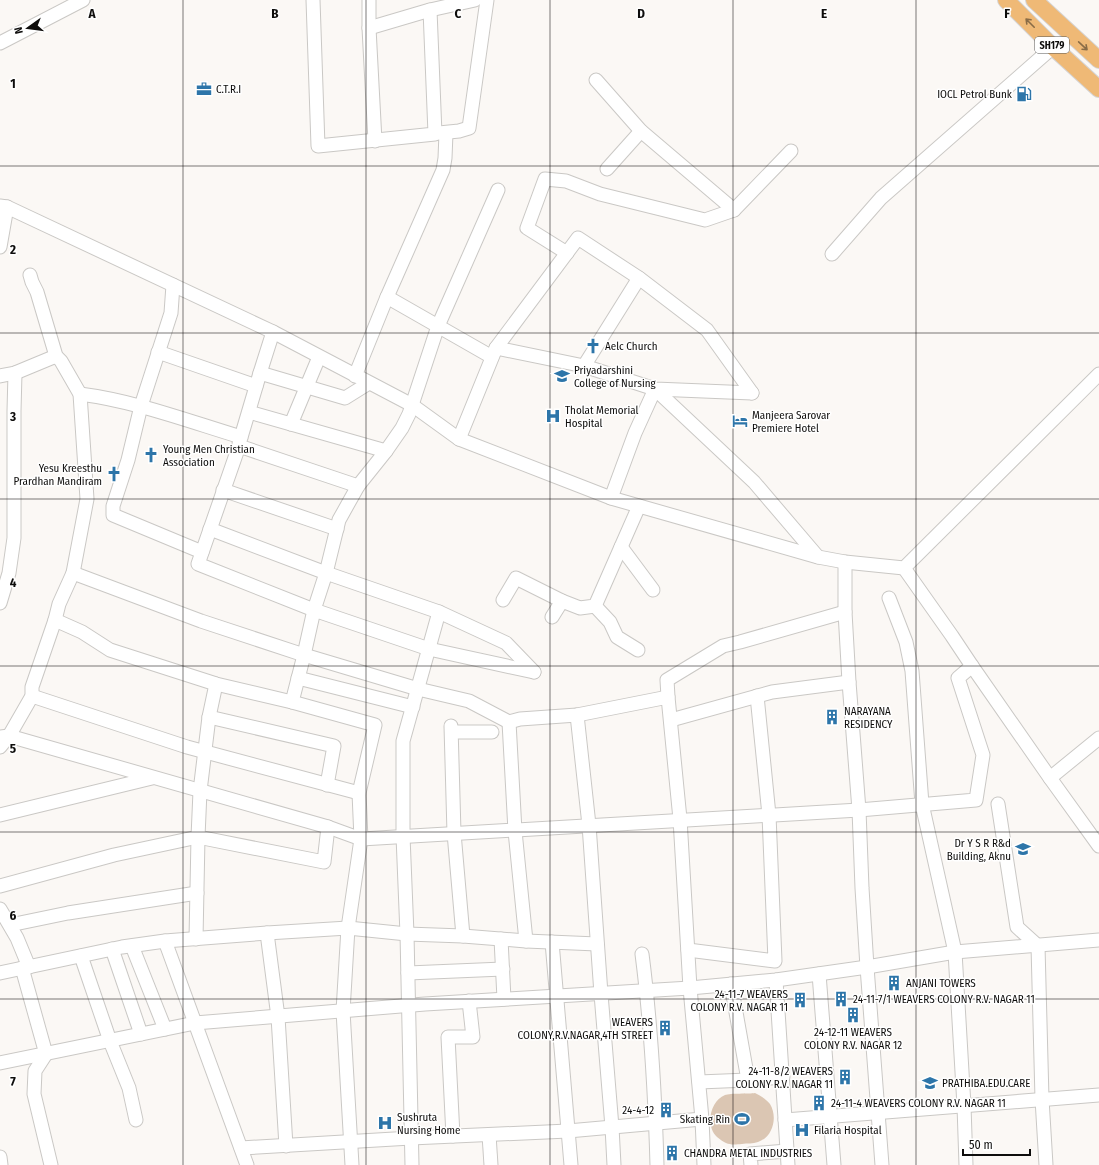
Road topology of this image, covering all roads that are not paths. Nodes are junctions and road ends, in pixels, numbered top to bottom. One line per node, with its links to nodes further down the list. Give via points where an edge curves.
1 (84, 0): 10 (street)
2 (313, 0): 17 (street, via 318,146)
3 (369, 0): 9 (street)
4 (475, 0): 8 (street)
5 (487, 0): 16 (street, via 469,128)
6 (1006, 0): 11 (main road, SH179, one-way to 6)
7 (1034, 0): 12 (main road, SH179, one-way to 12)
8 (430, 10): 9 (street); 16 (street)
9 (369, 28): 17 (street)
10 (0, 43)
11 (1053, 47): 14 (main road, SH179); 25 (street, via 881,198)
12 (1099, 60)
13 (596, 80): 15 (street)
14 (1099, 88)
15 (642, 131): 19 (street); 22 (street)
16 (440, 133): 17 (street); 29 (street, via 445,158 443,170)
17 (375, 141)
18 (791, 151): 22 (street)
19 (607, 169)
20 (498, 190): 30 (street)
21 (3, 206): 23 (street); 28 (street)
22 (734, 210): 24 (street, via 705,220 600,194 566,181 545,179 527,228)
23 (0, 247)
24 (566, 253): 27 (street, via 578,238); 33 (street)
25 (832, 254)
26 (30, 275): 34 (street)
27 (639, 278): 36 (street); 45 (street, via 707,330 752,393)
28 (173, 285): 31 (street); 32 (street, via 170,313)
29 (387, 297): 30 (street); 41 (street)
30 (438, 326): 33 (street); 47 (street)
31 (273, 332): 35 (street); 38 (street)
32 (158, 352): 43 (street); 48 (street)
33 (494, 352): 36 (street); 51 (street)
34 (56, 356): 37 (street); 46 (street)
35 (319, 357): 41 (street); 44 (street)
36 (584, 366): 45 (street)
37 (16, 373): 40 (street); 67 (street, via 14,538 9,573)
38 (260, 373): 43 (street); 44 (street)
39 (1099, 374): 64 (street)
40 (0, 376)
41 (355, 376): 42 (street)
42 (369, 383): 44 (street, via 345,398); 47 (street)
43 (256, 386): 49 (street)
44 (307, 387): 50 (street)
45 (656, 389): 56 (street, via 635,433); 62 (street, via 754,482)
46 (80, 394): 48 (street); 65 (street, via 87,498)
47 (412, 405): 51 (street); 53 (street, via 402,428)
48 (141, 406): 52 (street); 61 (street, via 128,460 112,506 113,515)
49 (249, 412): 50 (street); 52 (street)
50 (291, 424): 53 (street)
51 (459, 440): 56 (street)
52 (240, 442): 54 (street); 55 (street)
53 (386, 451): 54 (street)
54 (358, 486): 59 (street)
55 (223, 490): 58 (street); 59 (street)
56 (612, 498): 57 (street)
57 (639, 506): 60 (street); 62 (street)
58 (210, 529): 61 (street); 66 (street)
59 (337, 529): 66 (street)
60 (621, 547): 68 (street); 73 (street)
61 (202, 552): 74 (street, via 198,564)
62 (818, 557): 63 (street)
63 (845, 562): 64 (street); 76 (street)
64 (904, 568): 82 (street)
65 (73, 573): 78 (street, via 58,604); 81 (street, via 201,621)
66 (326, 573): 74 (street); 75 (street)
67 (3, 582): 72 (street)
68 (653, 590)
69 (889, 598): 106 (street, via 906,642 912,671)
70 (503, 600): 71 (street, via 516,578)
71 (562, 601): 73 (street, via 580,608); 77 (street)
72 (0, 603)
73 (595, 606): 80 (street, via 610,622 617,637)
74 (314, 610): 79 (street); 81 (street)
75 (438, 612): 79 (street); 79 (street, via 506,643 534,672)
76 (845, 612): 84 (street); 89 (street, via 722,646 667,680)
77 (552, 617)
78 (55, 620): 85 (street, via 82,632 110,650); 87 (street, via 32,687)
79 (429, 649): 86 (street)
80 (638, 650)
81 (304, 655): 83 (street); 86 (street)
82 (972, 666): 102 (street); 106 (street, via 958,678 983,755 976,800)
83 (298, 678): 90 (street); 91 (street)
84 (849, 682): 88 (street); 108 (street)
85 (216, 684): 90 (street); 93 (street)
86 (418, 689): 91 (street); 95 (street, via 469,701)
87 (32, 696): 97 (street); 100 (street)
88 (757, 696): 94 (street); 110 (street)
89 (668, 697): 92 (street); 94 (street)
90 (292, 702): 105 (street, via 375,725)
91 (413, 707): 116 (street, via 404,741)
92 (577, 715): 95 (street); 112 (street)
93 (209, 717): 100 (street); 103 (street, via 334,746)
94 (670, 720): 111 (street)
95 (509, 722): 114 (street)
96 (492, 732): 115 (street, via 451,729)
97 (5, 736): 99 (street); 101 (street)
98 (1099, 738): 102 (street)
99 (0, 747)
100 (205, 752): 103 (street); 104 (street)
101 (154, 778): 104 (street); 109 (street)
102 (1050, 778): 119 (street)
103 (327, 785): 105 (street)
104 (200, 791): 113 (street); 117 (street)
105 (359, 794): 118 (street)
106 (922, 804): 108 (street); 139 (street)
107 (998, 804): 136 (street, via 1017,927)
108 (859, 810): 110 (street); 142 (street)
109 (0, 815)
110 (769, 815): 111 (street); 138 (street, via 775,960)
111 (680, 819): 112 (street); 138 (street)
112 (589, 825): 114 (street); 134 (street)
113 (328, 827): 117 (street, via 324,862); 118 (street)
114 (515, 831): 115 (street); 132 (street)
115 (454, 833): 116 (street); 127 (street)
116 (403, 836): 118 (street); 126 (street)
117 (198, 837): 120 (street, via 114,855); 121 (street)
118 (361, 839): 124 (street)
119 (1099, 846)
120 (0, 886)
121 (197, 893): 123 (street, via 68,913); 128 (street)
122 (0, 909): 123 (street)
123 (10, 925): 143 (street, via 17,938)
124 (348, 928): 125 (street); 126 (street); 157 (street)
125 (267, 933): 128 (street); 158 (street)
126 (407, 934): 127 (street); 146 (street)
127 (463, 936): 129 (street)
128 (196, 939): 131 (street)
129 (501, 939): 132 (street); 144 (street)
130 (1099, 940): 136 (street)
131 (165, 941): 135 (street); 159 (street)
132 (526, 941): 133 (street)
133 (552, 942): 134 (street); 153 (street)
134 (597, 944): 152 (street)
135 (132, 946): 137 (street); 160 (street)
136 (1038, 946): 139 (street); 169 (street)
137 (112, 949): 141 (street); 161 (street)
138 (688, 950): 150 (street)
139 (955, 952): 142 (street); 170 (street)
140 (642, 954): 151 (street)
141 (81, 956): 143 (street); 162 (street)
142 (867, 967): 147 (street); 171 (street)
143 (25, 968): 145 (street); 163 (street)
144 (503, 969): 146 (street); 154 (street)
145 (0, 973)
146 (408, 973): 156 (street)
147 (819, 974): 148 (street); 172 (street)
148 (776, 980): 149 (street); 165 (street)
149 (731, 984): 150 (street); 166 (street)
150 (690, 988): 151 (street); 167 (street)
151 (647, 991): 152 (street); 176 (street)
152 (601, 994): 153 (street); 177 (street)
153 (557, 996): 154 (street); 178 (street)
154 (504, 1000): 155 (street)
155 (469, 1001): 156 (street); 180 (street, via 473,1036 448,1037)
156 (409, 1005): 157 (street); 181 (street)
157 (343, 1010): 158 (street); 182 (street)
158 (278, 1017): 159 (street); 183 (street)
159 (195, 1023): 160 (street); 184 (street)
160 (165, 1029): 161 (street)
161 (141, 1034): 162 (street)
162 (110, 1040): 163 (street); 174 (street, via 128,1088)
163 (46, 1054): 164 (street); 188 (street, via 35,1071 34,1094)
164 (0, 1063)
165 (783, 1077): 166 (street); 175 (street)
166 (748, 1080): 167 (street)
167 (699, 1082): 173 (street)
168 (1099, 1095): 169 (street)
169 (1042, 1100): 170 (street); 202 (street)
170 (964, 1106): 171 (street); 201 (street)
171 (878, 1113): 172 (street); 200 (street)
172 (830, 1117): 175 (street); 199 (street)
173 (702, 1119): 176 (street); 196 (street)
174 (136, 1120)
175 (785, 1120): 185 (street)
176 (656, 1122): 177 (street); 195 (street)
177 (612, 1127): 178 (street); 194 (street)
178 (568, 1131): 179 (street); 193 (street)
179 (489, 1135): 180 (street); 192 (street)
180 (453, 1136): 181 (street)
181 (411, 1138): 182 (street); 191 (street)
182 (351, 1142): 183 (street); 190 (street)
183 (286, 1146): 184 (street)
184 (241, 1148): 189 (street)
185 (787, 1151): 197 (street, via 750,1154); 198 (street)
186 (0, 1157): 187 (street)
187 (1, 1165)
188 (51, 1165)
189 (247, 1165)
190 (352, 1165)
191 (412, 1165)
192 (491, 1165)
193 (571, 1165)
194 (614, 1165)
195 (657, 1165)
196 (704, 1165)
197 (751, 1165)
198 (788, 1165)
199 (834, 1165)
200 (882, 1165)
201 (966, 1165)
202 (1046, 1165)

